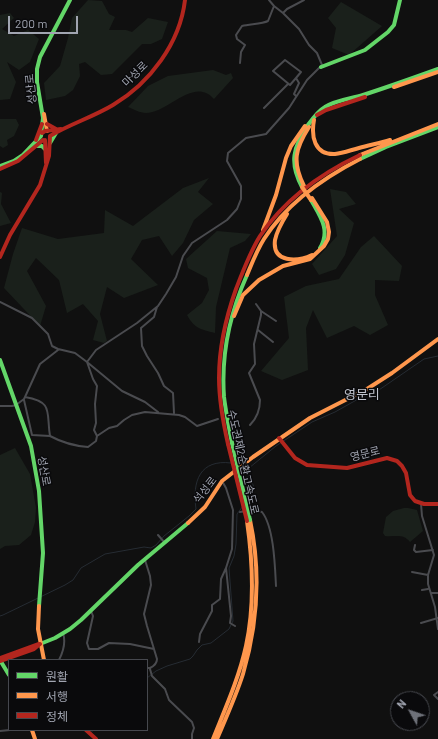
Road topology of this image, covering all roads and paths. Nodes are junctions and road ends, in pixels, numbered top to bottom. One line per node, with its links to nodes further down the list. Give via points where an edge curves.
1 (70, 0): 16 (main road, 성산로, via 40,57 37,69)
2 (186, 0): 22 (main road, 마성로, via 182,20 170,46 135,89 114,105)
3 (269, 0): 6 (street)
4 (304, 0): 7 (street)
5 (400, 0): 9 (main road, via 394,25 388,32 365,50)
6 (274, 6): 7 (street); 8 (street, via 268,21 242,26 236,35 245,45)
7 (283, 13): 9 (street, via 317,52)
8 (240, 63)
9 (321, 67): 14 (street, via 307,80)
10 (438, 69): 17 (main road, via 325,107)
11 (438, 72): 19 (main road, via 326,110)
12 (296, 78): 13 (street); 13 (street, via 301,72 285,60 274,71); 14 (street, via 299,83 294,94)
13 (288, 84): 15 (street)
14 (296, 96): 38 (street, via 266,134 246,138 228,153 228,164 241,186 241,199 237,209 227,220 192,243 183,256 176,277)
15 (264, 108)
16 (43, 112): 18 (main road); 20 (main road)
17 (315, 114): 31 (main road, via 302,134 293,159 297,178); 34 (main road, via 291,146)
18 (43, 118): 24 (main road); 25 (main road)
19 (314, 120): 23 (main road, via 312,139 323,152 330,154 340,154); 31 (main road, via 296,155 296,166)
20 (46, 124): 22 (main road); 24 (main road)
21 (438, 125): 23 (main road, 수도권제2순환고속도로); 33 (main road, 수도권제2순환고속도로, via 373,152 336,171)
22 (58, 130): 24 (main road, 마성로); 26 (main road)
23 (415, 133): 34 (main road, 수도권제2순환고속도로, via 370,150 329,172 291,200)
24 (45, 136): 25 (main road, 마성로); 26 (main road); 27 (main road)
25 (35, 145): 27 (main road); 28 (main road, via 14,161); 30 (main road, via 15,164)
26 (50, 145): 29 (main road)
27 (46, 150): 29 (main road)
28 (0, 166)
29 (46, 167): 35 (main road, via 37,192 10,235)
30 (0, 169)
31 (303, 186): 32 (main road, bridge)
32 (311, 199): 33 (main road, via 326,230 322,246 310,256 290,260 278,253 276,236); 40 (main road, via 327,222 329,232 324,246 310,259 282,266 259,280 243,295)
33 (289, 210): 40 (main road, 수도권제2순환고속도로, via 261,243 240,289)
34 (262, 234): 58 (main road, 수도권제2순환고속도로, via 237,287 223,335 219,383 222,415)
35 (0, 258)
36 (0, 302): 45 (street, via 32,318 48,334 52,346)
37 (256, 304): 39 (street)
38 (158, 306): 47 (street, via 96,350); 52 (street, via 154,317 141,328 142,346 164,386 173,393)
39 (261, 312): 41 (street); 42 (street)
40 (230, 320): 58 (main road, 수도권제2순환고속도로, via 224,383)
41 (276, 321)
42 (258, 330): 44 (street); 54 (street, via 254,344 254,364 249,373 260,404 256,418)
43 (438, 339): 57 (main road, 석성로, via 392,373 310,418)
44 (273, 342)
45 (58, 350): 47 (street, via 75,353); 48 (street, via 40,364)
46 (0, 360): 49 (main road, 성산로)
47 (87, 362): 51 (street, via 122,390); 56 (street, via 96,386 94,430)
48 (25, 398): 49 (street); 55 (street, via 37,399 48,408); 55 (street, via 32,435)
49 (16, 405): 50 (street); 84 (main road, 성산로, via 31,446 39,491 43,553 38,629)
50 (0, 406)
51 (158, 412): 52 (street); 56 (street, via 132,415)
52 (174, 414): 53 (street, via 185,417 197,426)
53 (218, 419)
54 (250, 424)
55 (50, 436): 56 (street, via 66,444 88,447 96,441)
56 (97, 436)
57 (279, 439): 59 (main road, 석성로, bridge); 60 (main road, 영문로, via 290,453 307,465 347,468 387,458 394,459 404,468 408,489 413,498)
58 (230, 443): 63 (main road, 수도권제2순환고속도로, bridge)
59 (222, 481): 65 (main road, 석성로, via 205,507); 69 (street, via 233,510 232,549)
60 (421, 504): 61 (main road); 67 (street, via 422,516)
61 (438, 504)
62 (240, 512): 72 (street, via 262,512 266,518 273,550)
63 (249, 521): 96 (main road, 수도권제2순환고속도로, via 253,575 248,632 240,668); 97 (main road, 수도권제2순환고속도로, via 255,540 257,562 254,627 243,675)
64 (158, 535): 65 (street)
65 (164, 542): 68 (main road, 석성로)
66 (415, 545): 67 (street, via 416,552)
67 (433, 550): 71 (street)
68 (145, 560): 77 (main road, 석성로); 85 (street, via 151,585 144,614)
69 (226, 568): 80 (street, via 230,623); 83 (street, via 220,579 220,599 212,605)
70 (412, 572): 71 (street)
71 (428, 575): 73 (street)
72 (276, 586)
73 (429, 589): 74 (street); 75 (street)
74 (422, 590)
75 (430, 593): 76 (street); 78 (street)
76 (438, 593)
77 (91, 611): 82 (main road, 석성로); 85 (street, via 87,643 89,649 98,649 109,643)
78 (437, 618): 79 (street); 81 (street)
79 (421, 623)
80 (235, 625)
81 (438, 629)
82 (63, 633): 84 (main road, 석성로); 87 (street, via 64,646)
83 (199, 642)
84 (40, 644): 86 (main road); 88 (main road, 석성로)
85 (154, 649): 89 (street, via 157,662)
86 (44, 659)
87 (59, 659)
88 (0, 660): 90 (main road)
89 (148, 668): 95 (street, via 165,689 169,700 192,722)
90 (8, 673)
91 (438, 692): 92 (street, via 434,695)
92 (438, 699)
93 (87, 731): 94 (main road)
94 (96, 739)
95 (192, 739)
96 (213, 739)
97 (217, 739)

